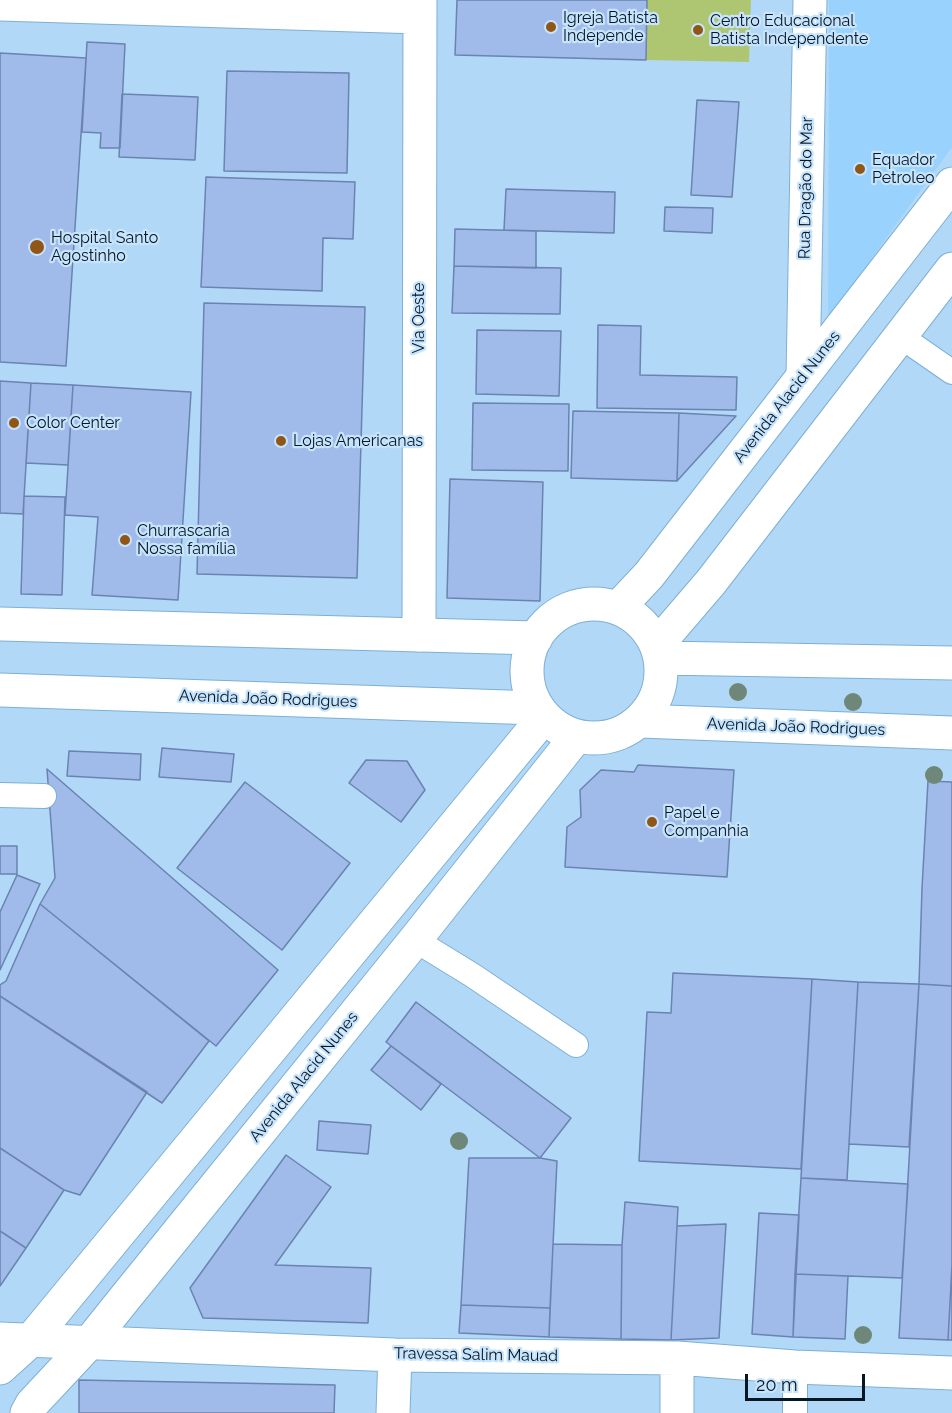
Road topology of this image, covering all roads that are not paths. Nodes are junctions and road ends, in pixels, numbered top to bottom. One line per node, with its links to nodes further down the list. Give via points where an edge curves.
1 (810, 0): 8 (street, Rua Dragão do Mar)
2 (0, 4): 3 (street)
3 (419, 8): 11 (street, Via Oeste)
4 (952, 184): 8 (street, Avenida Alacid Nunes)
5 (952, 269): 6 (street)
6 (900, 336): 7 (lane); 13 (street)
7 (952, 372)
8 (803, 376): 9 (street, Avenida Alacid Nunes, via 649,575)
9 (618, 608): 12 (street, via 580,605 562,612); 13 (street, via 648,629)
10 (0, 624): 11 (street)
11 (419, 635): 12 (street)
12 (536, 638): 16 (street, via 527,673)
13 (659, 651): 14 (street); 17 (street, via 659,692)
14 (952, 663)
15 (0, 690): 16 (street, Avenida João Rodrigues)
16 (540, 712): 19 (street, via 553,726); 24 (street)
17 (641, 721): 18 (street, Avenida João Rodrigues); 19 (street, via 621,733 599,739)
18 (952, 733)
19 (576, 737): 22 (street, Avenida Alacid Nunes)
20 (0, 795): 21 (lane)
21 (44, 796)
22 (415, 940): 23 (lane); 25 (street, Avenida Alacid Nunes)
23 (576, 1045)
24 (15, 1340): 25 (street, Travessa Salim Mauad); 29 (street)
25 (89, 1343): 26 (street, Travessa Salim Mauad); 31 (street, Avenida Alacid Nunes)
26 (395, 1355): 27 (street, Travessa Salim Mauad); 32 (street)
27 (677, 1358): 28 (street, Travessa Salim Mauad); 33 (street)
28 (795, 1367): 30 (street, Travessa Salim Mauad); 34 (lane)
29 (0, 1368)
30 (952, 1373)
31 (27, 1413)
32 (393, 1413)
33 (677, 1413)
34 (795, 1413)

